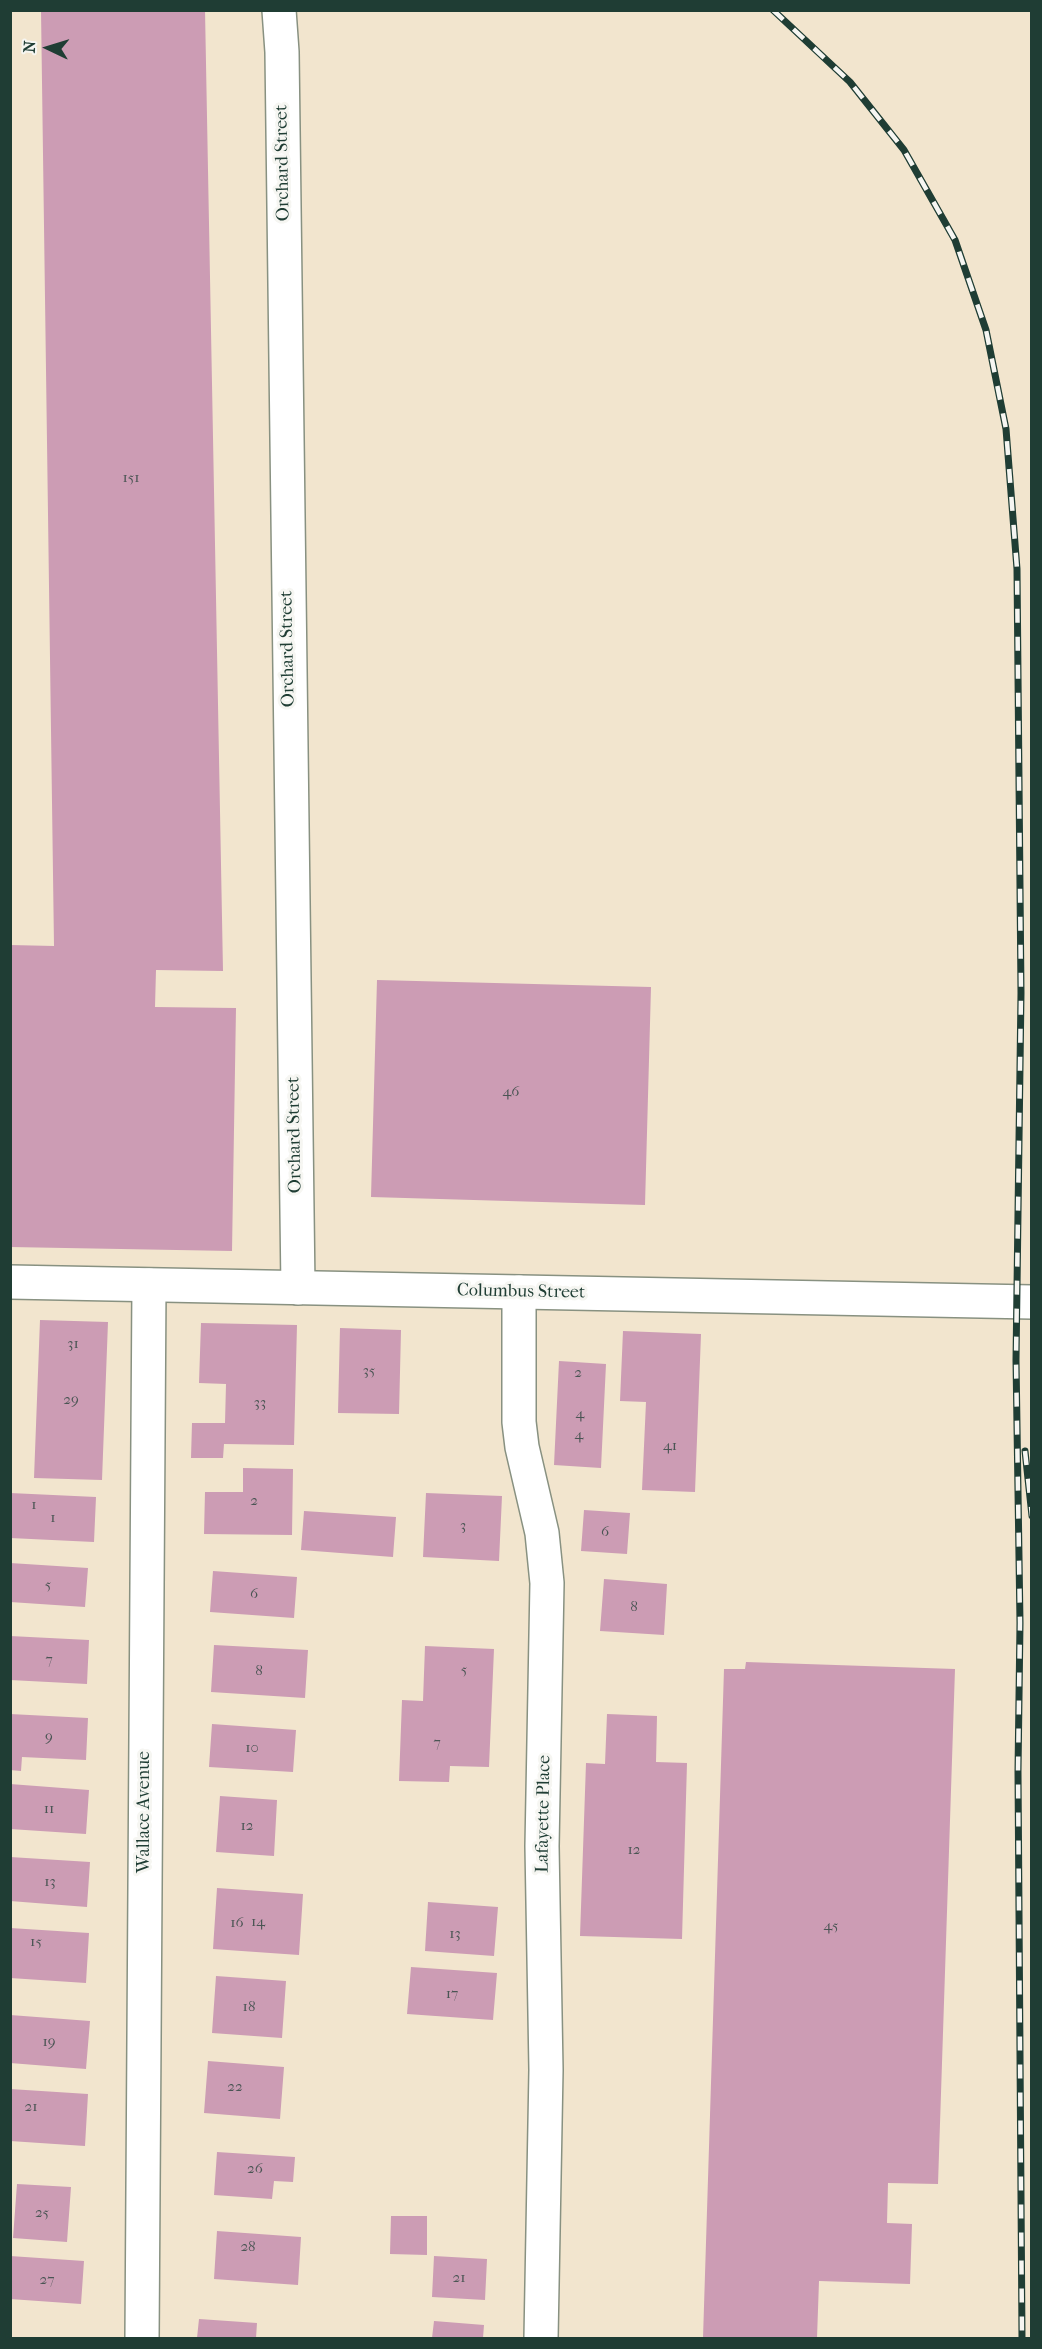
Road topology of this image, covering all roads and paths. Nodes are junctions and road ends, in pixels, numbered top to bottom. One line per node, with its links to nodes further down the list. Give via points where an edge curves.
1 (279, 10): 4 (street, Orchard Street)
2 (10, 1282): 3 (street, Columbus Street)
3 (149, 1285): 4 (street, Columbus Street); 7 (street, Wallace Avenue)
4 (298, 1288): 5 (street, Columbus Street)
5 (519, 1292): 6 (street, Columbus Street); 8 (street, Lafayette Place, via 519,1422 542,1533 547,1583)
6 (1032, 1302)
7 (142, 2338)
8 (541, 2338)

